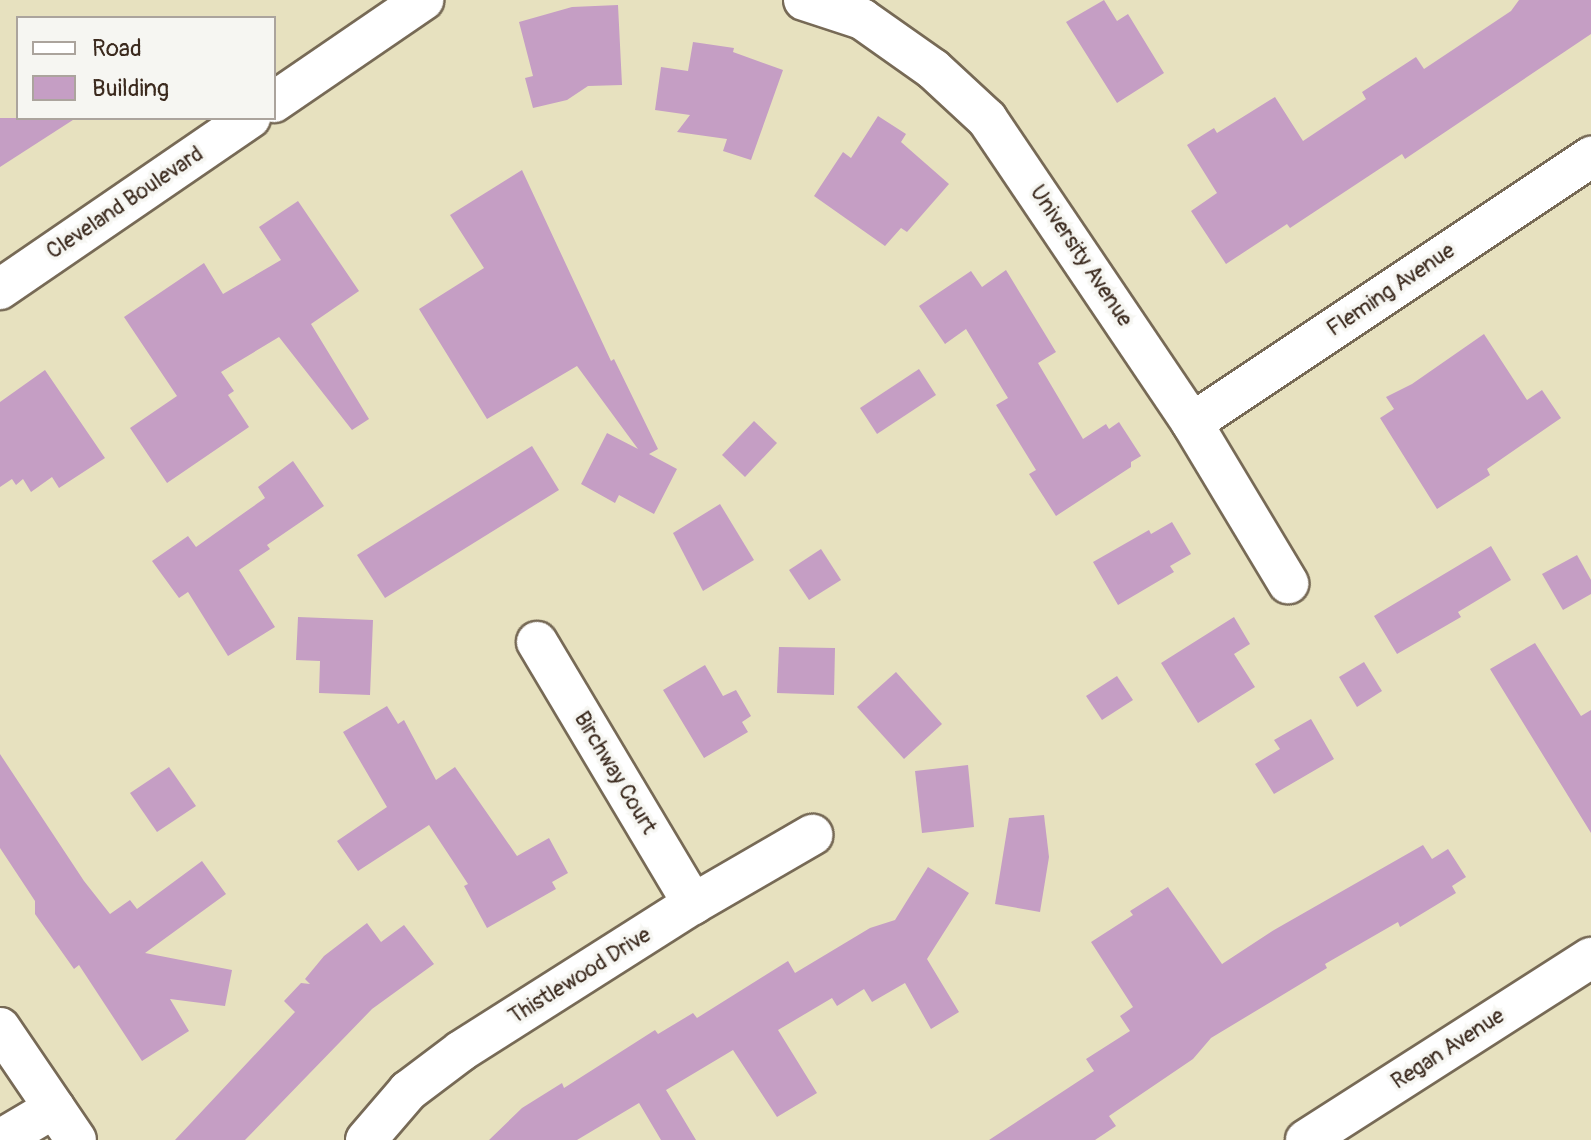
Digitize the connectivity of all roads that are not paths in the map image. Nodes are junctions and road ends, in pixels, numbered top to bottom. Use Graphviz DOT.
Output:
graph roads {
  1 [pos="423,0"];
  2 [pos="804,0"];
  3 [pos="876,10"];
  4 [pos="276,101"];
  5 [pos="247,120"];
  6 [pos="1591,157"];
  7 [pos="0,289"];
  8 [pos="1192,423"];
  9 [pos="1288,583"];
  10 [pos="537,642"];
  11 [pos="812,835"];
  12 [pos="693,904"];
  13 [pos="1591,958"];
  14 [pos="0,1028"];
  15 [pos="65,1124"];
  16 [pos="0,1140"];
  17 [pos="366,1140"];
  18 [pos="1306,1140"];
  1 -- 4 [label="street"];
  2 -- 3 [label="street, University Avenue"];
  3 -- 8 [label="street, University Avenue"];
  5 -- 7 [label="street, Cleveland Boulevard"];
  6 -- 8 [label="street, Fleming Avenue"];
  8 -- 9 [label="street, University Avenue"];
  10 -- 12 [label="street, Birchway Court"];
  11 -- 12 [label="street, Thistlewood Drive"];
  12 -- 17 [label="street, Thistlewood Drive"];
  13 -- 18 [label="street, Regan Avenue"];
  14 -- 15 [label="street"];
  15 -- 16 [label="street"];
}
